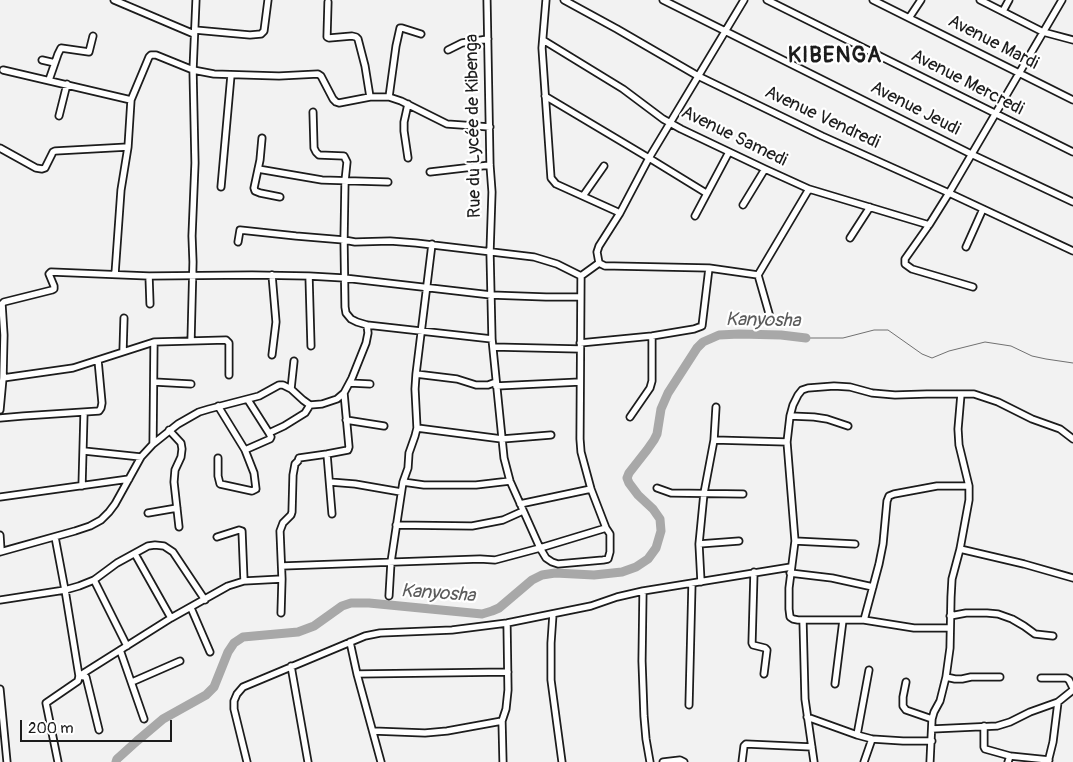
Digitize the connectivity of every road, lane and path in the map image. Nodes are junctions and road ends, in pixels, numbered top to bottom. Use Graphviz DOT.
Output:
graph roads {
  1 [pos="114,0"];
  2 [pos="196,0"];
  3 [pos="268,0"];
  4 [pos="487,0"];
  5 [pos="546,0"];
  6 [pos="564,0"];
  7 [pos="663,0"];
  8 [pos="744,0"];
  9 [pos="767,0"];
  10 [pos="873,0"];
  11 [pos="921,0"];
  12 [pos="980,0"];
  13 [pos="1009,0"];
  14 [pos="1062,0"];
  15 [pos="328,2"];
  16 [pos="1003,11"];
  17 [pos="909,18"];
  18 [pos="195,32"];
  19 [pos="725,32"];
  20 [pos="1043,32"];
  21 [pos="421,34"];
  22 [pos="93,36"];
  23 [pos="488,39"];
  24 [pos="543,40"];
  25 [pos="1073,40"];
  26 [pos="448,50"];
  27 [pos="42,60"];
  28 [pos="55,63"];
  29 [pos="2,70"];
  30 [pos="193,70"];
  31 [pos="1019,73"];
  32 [pos="231,75"];
  33 [pos="698,76"];
  34 [pos="49,80"];
  35 [pos="67,84"];
  36 [pos="545,96"];
  37 [pos="370,97"];
  38 [pos="389,97"];
  39 [pos="131,100"];
  40 [pos="1073,100"];
  41 [pos="408,104"];
  42 [pos="313,112"];
  43 [pos="995,114"];
  44 [pos="59,116"];
  45 [pos="671,124"];
  46 [pos="490,127"];
  47 [pos="262,138"];
  48 [pos="128,147"];
  49 [pos="0,148"];
  50 [pos="729,152"];
  51 [pos="1073,152"];
  52 [pos="971,154"];
  53 [pos="408,158"];
  54 [pos="650,158"];
  55 [pos="490,165"];
  56 [pos="604,166"];
  57 [pos="258,169"];
  58 [pos="765,169"];
  59 [pos="430,172"];
  60 [pos="345,181"];
  61 [pos="388,182"];
  62 [pos="221,187"];
  63 [pos="809,189"];
  64 [pos="706,193"];
  65 [pos="949,193"];
  66 [pos="583,196"];
  67 [pos="280,197"];
  68 [pos="1073,202"];
  69 [pos="743,205"];
  70 [pos="870,207"];
  71 [pos="983,209"];
  72 [pos="620,213"];
  73 [pos="695,216"];
  74 [pos="929,226"];
  75 [pos="850,238"];
  76 [pos="344,240"];
  77 [pos="238,242"];
  78 [pos="432,244"];
  79 [pos="966,247"];
  80 [pos="1073,251"];
  81 [pos="490,252"];
  82 [pos="599,264"];
  83 [pos="708,268"];
  84 [pos="115,274"];
  85 [pos="272,275"];
  86 [pos="758,275"];
  87 [pos="148,276"];
  88 [pos="192,276"];
  89 [pos="308,276"];
  90 [pos="581,276"];
  91 [pos="344,278"];
  92 [pos="973,287"];
  93 [pos="427,288"];
  94 [pos="491,295"];
  95 [pos="580,296"];
  96 [pos="1,304"];
  97 [pos="150,304"];
  98 [pos="770,317"];
  99 [pos="124,318"];
  100 [pos="1,320"];
  101 [pos="368,325"];
  102 [pos="420,331"];
  103 [pos="652,336"];
  104 [pos="492,339"];
  105 [pos="191,341"];
  106 [pos="154,342"];
  107 [pos="311,346"];
  108 [pos="580,346"];
  109 [pos="493,347"];
  110 [pos="123,351"];
  111 [pos="272,355"];
  112 [pos="98,360"];
  113 [pos="294,361"];
  114 [pos="416,374"];
  115 [pos="229,375"];
  116 [pos="4,378"];
  117 [pos="154,382"];
  118 [pos="350,382"];
  119 [pos="580,382"];
  120 [pos="191,384"];
  121 [pos="370,384"];
  122 [pos="496,384"];
  123 [pos="291,388"];
  124 [pos="344,393"];
  125 [pos="961,394"];
  126 [pos="248,400"];
  127 [pos="310,405"];
  128 [pos="218,406"];
  129 [pos="716,407"];
  130 [pos="0,410"];
  131 [pos="84,413"];
  132 [pos="790,416"];
  133 [pos="630,417"];
  134 [pos="0,418"];
  135 [pos="346,420"];
  136 [pos="384,426"];
  137 [pos="848,426"];
  138 [pos="417,428"];
  139 [pos="169,430"];
  140 [pos="269,433"];
  141 [pos="551,435"];
  142 [pos="502,439"];
  143 [pos="1073,439"];
  144 [pos="714,440"];
  145 [pos="788,442"];
  146 [pos="153,444"];
  147 [pos="84,450"];
  148 [pos="245,450"];
  149 [pos="327,454"];
  150 [pos="141,457"];
  151 [pos="218,458"];
  152 [pos="129,479"];
  153 [pos="510,481"];
  154 [pos="330,482"];
  155 [pos="403,482"];
  156 [pos="82,486"];
  157 [pos="969,486"];
  158 [pos="657,488"];
  159 [pos="592,489"];
  160 [pos="401,492"];
  161 [pos="704,493"];
  162 [pos="743,494"];
  163 [pos="0,497"];
  164 [pos="520,504"];
  165 [pos="177,508"];
  166 [pos="523,511"];
  167 [pos="148,513"];
  168 [pos="332,514"];
  169 [pos="396,525"];
  170 [pos="179,527"];
  171 [pos="606,528"];
  172 [pos="0,535"];
  173 [pos="55,537"];
  174 [pos="218,537"];
  175 [pos="795,540"];
  176 [pos="739,541"];
  177 [pos="698,544"];
  178 [pos="855,544"];
  179 [pos="540,548"];
  180 [pos="960,549"];
  181 [pos="1,552"];
  182 [pos="135,554"];
  183 [pos="391,562"];
  184 [pos="282,566"];
  185 [pos="790,570"];
  186 [pos="754,572"];
  187 [pos="1073,578"];
  188 [pos="282,579"];
  189 [pos="94,580"];
  190 [pos="244,581"];
  191 [pos="701,582"];
  192 [pos="692,583"];
  193 [pos="873,586"];
  194 [pos="65,590"];
  195 [pos="643,591"];
  196 [pos="389,596"];
  197 [pos="0,600"];
  198 [pos="204,600"];
  199 [pos="191,608"];
  200 [pos="281,613"];
  201 [pos="553,614"];
  202 [pos="950,616"];
  203 [pos="171,618"];
  204 [pos="804,620"];
  205 [pos="843,620"];
  206 [pos="864,620"];
  207 [pos="507,623"];
  208 [pos="950,628"];
  209 [pos="1053,636"];
  210 [pos="350,642"];
  211 [pos="127,646"];
  212 [pos="120,650"];
  213 [pos="210,652"];
  214 [pos="180,661"];
  215 [pos="291,666"];
  216 [pos="869,670"];
  217 [pos="508,672"];
  218 [pos="357,674"];
  219 [pos="764,674"];
  220 [pos="79,676"];
  221 [pos="1000,676"];
  222 [pos="946,677"];
  223 [pos="1041,678"];
  224 [pos="132,682"];
  225 [pos="906,682"];
  226 [pos="834,684"];
  227 [pos="0,689"];
  228 [pos="1073,689"];
  229 [pos="1058,702"];
  230 [pos="689,704"];
  231 [pos="807,717"];
  232 [pos="144,719"];
  233 [pos="932,719"];
  234 [pos="502,721"];
  235 [pos="984,726"];
  236 [pos="932,729"];
  237 [pos="99,730"];
  238 [pos="372,731"];
  239 [pos="857,735"];
  240 [pos="872,739"];
  241 [pos="932,741"];
  242 [pos="812,747"];
  243 [pos="1009,759"];
  244 [pos="1049,761"];
  245 [pos="7,762"];
  246 [pos="58,762"];
  247 [pos="247,762"];
  248 [pos="308,762"];
  249 [pos="380,762"];
  250 [pos="502,762"];
  251 [pos="562,762"];
  252 [pos="650,762"];
  253 [pos="663,762"];
  254 [pos="684,762"];
  255 [pos="742,762"];
  256 [pos="814,762"];
  257 [pos="864,762"];
  258 [pos="930,762"];
  1 -- 18 [label="street"];
  2 -- 18 [label="street"];
  3 -- 18 [label="street"];
  4 -- 23 [label="street, Rue du Lycée de Kibenga"];
  5 -- 24 [label="street"];
  6 -- 33 [label="street, Avenue Vendredi"];
  7 -- 19 [label="street, Avenue Jeudi"];
  8 -- 19 [label="street"];
  9 -- 43 [label="street, Avenue Mercredi"];
  10 -- 17 [label="street, Avenue Mardi"];
  11 -- 17 [label="street"];
  12 -- 16 [label="street"];
  13 -- 16 [label="street"];
  14 -- 20 [label="street"];
  15 -- 37 [label="street"];
  16 -- 20 [label="street"];
  17 -- 31 [label="street, Avenue Mardi"];
  18 -- 30 [label="street"];
  19 -- 33 [label="street"];
  19 -- 52 [label="street, Avenue Jeudi"];
  20 -- 25 [label="street"];
  20 -- 31 [label="street"];
  21 -- 38 [label="street"];
  22 -- 28 [label="street"];
  23 -- 26 [label="street"];
  23 -- 46 [label="street, Rue du Lycée de Kibenga"];
  24 -- 36 [label="street"];
  24 -- 45 [label="street, Avenue Samedi"];
  27 -- 28 [label="street"];
  28 -- 34 [label="street"];
  29 -- 34 [label="street"];
  30 -- 32 [label="street"];
  30 -- 39 [label="street"];
  30 -- 88 [label="street"];
  31 -- 40 [label="street, Avenue Mardi"];
  31 -- 43 [label="street"];
  32 -- 37 [label="street"];
  32 -- 62 [label="street"];
  33 -- 45 [label="street"];
  33 -- 65 [label="street, Avenue Vendredi"];
  34 -- 35 [label="street"];
  35 -- 39 [label="street"];
  35 -- 44 [label="street"];
  36 -- 54 [label="street"];
  36 -- 66 [label="street"];
  37 -- 38 [label="street"];
  38 -- 41 [label="street"];
  39 -- 48 [label="street"];
  41 -- 46 [label="street"];
  41 -- 53 [label="street"];
  42 -- 60 [label="street"];
  43 -- 51 [label="street, Avenue Mercredi"];
  43 -- 52 [label="street"];
  45 -- 50 [label="street, Avenue Samedi"];
  45 -- 54 [label="street"];
  46 -- 55 [label="street, Rue du Lycée de Kibenga"];
  47 -- 57 [label="street"];
  48 -- 49 [label="street"];
  48 -- 84 [label="street"];
  50 -- 58 [label="street, Avenue Samedi"];
  50 -- 64 [label="street"];
  52 -- 65 [label="street"];
  52 -- 68 [label="street, Avenue Jeudi"];
  54 -- 64 [label="street"];
  54 -- 72 [label="street"];
  55 -- 59 [label="street"];
  55 -- 81 [label="street, Rue du Lycée de Kibenga"];
  56 -- 66 [label="street"];
  57 -- 60 [label="street"];
  57 -- 67 [label="street"];
  58 -- 63 [label="street, Avenue Samedi"];
  58 -- 69 [label="street"];
  60 -- 61 [label="street"];
  60 -- 76 [label="street"];
  63 -- 70 [label="street, Avenue Samedi"];
  63 -- 86 [label="street"];
  64 -- 73 [label="street"];
  65 -- 71 [label="street, Avenue Vendredi"];
  65 -- 74 [label="street"];
  66 -- 72 [label="street"];
  70 -- 74 [label="street, Avenue Samedi"];
  70 -- 75 [label="street"];
  71 -- 79 [label="street"];
  71 -- 80 [label="street, Avenue Vendredi"];
  72 -- 82 [label="street"];
  74 -- 92 [label="street"];
  76 -- 77 [label="street"];
  76 -- 78 [label="street"];
  76 -- 91 [label="street"];
  78 -- 81 [label="street"];
  78 -- 93 [label="street"];
  81 -- 90 [label="street"];
  81 -- 94 [label="street, Rue du Lycée de Kibenga"];
  82 -- 83 [label="street"];
  82 -- 90 [label="street"];
  83 -- 86 [label="street"];
  83 -- 103 [label="street"];
  84 -- 87 [label="street"];
  84 -- 96 [label="street"];
  85 -- 88 [label="street"];
  85 -- 89 [label="street"];
  85 -- 111 [label="street"];
  86 -- 98 [label="street"];
  87 -- 88 [label="street"];
  87 -- 97 [label="street"];
  88 -- 105 [label="street"];
  89 -- 91 [label="street"];
  89 -- 107 [label="street"];
  90 -- 95 [label="street"];
  91 -- 93 [label="street"];
  91 -- 101 [label="street"];
  93 -- 94 [label="street"];
  93 -- 102 [label="street"];
  94 -- 95 [label="street"];
  94 -- 104 [label="street, Rue du Lycée de Kibenga"];
  95 -- 108 [label="street"];
  96 -- 100 [label="street"];
  99 -- 110 [label="street"];
  100 -- 116 [label="street"];
  101 -- 102 [label="street"];
  101 -- 118 [label="street"];
  102 -- 104 [label="street"];
  102 -- 114 [label="street"];
  103 -- 108 [label="street"];
  103 -- 133 [label="street"];
  104 -- 109 [label="street, Rue du Lycée de Kibenga"];
  105 -- 106 [label="street"];
  105 -- 115 [label="street"];
  106 -- 110 [label="street"];
  106 -- 117 [label="street"];
  108 -- 109 [label="street"];
  108 -- 119 [label="street"];
  109 -- 122 [label="street, Rue du Lycée de Kibenga"];
  110 -- 112 [label="street"];
  112 -- 116 [label="street"];
  112 -- 131 [label="street"];
  113 -- 123 [label="street"];
  114 -- 122 [label="street"];
  114 -- 138 [label="street"];
  116 -- 130 [label="street"];
  117 -- 120 [label="street"];
  117 -- 146 [label="street"];
  118 -- 121 [label="street"];
  118 -- 124 [label="street"];
  119 -- 122 [label="street"];
  119 -- 159 [label="street"];
  122 -- 142 [label="street, Rue du Lycée de Kibenga"];
  123 -- 126 [label="street"];
  123 -- 127 [label="street"];
  124 -- 127 [label="street"];
  124 -- 135 [label="street"];
  125 -- 132 [label="street"];
  125 -- 143 [label="street"];
  125 -- 157 [label="street"];
  126 -- 128 [label="street"];
  126 -- 140 [label="street"];
  127 -- 140 [label="street"];
  128 -- 139 [label="street"];
  128 -- 148 [label="street"];
  129 -- 144 [label="street"];
  131 -- 134 [label="street"];
  131 -- 147 [label="street"];
  132 -- 137 [label="street"];
  132 -- 145 [label="street"];
  135 -- 136 [label="street"];
  135 -- 149 [label="street"];
  138 -- 142 [label="street"];
  138 -- 155 [label="street"];
  139 -- 146 [label="street"];
  139 -- 165 [label="street"];
  140 -- 148 [label="street"];
  141 -- 142 [label="street"];
  142 -- 153 [label="street, Rue du Lycée de Kibenga"];
  144 -- 145 [label="street"];
  144 -- 161 [label="street"];
  145 -- 175 [label="street"];
  146 -- 150 [label="street"];
  147 -- 150 [label="street"];
  147 -- 156 [label="street"];
  148 -- 151 [label="street"];
  149 -- 154 [label="street"];
  149 -- 184 [label="street"];
  150 -- 152 [label="street"];
  152 -- 156 [label="street"];
  152 -- 173 [label="street"];
  153 -- 155 [label="street"];
  153 -- 164 [label="street, Rue du Lycée de Kibenga"];
  154 -- 160 [label="street"];
  154 -- 168 [label="street"];
  155 -- 160 [label="street"];
  156 -- 163 [label="street"];
  157 -- 180 [label="street"];
  157 -- 193 [label="street"];
  158 -- 161 [label="street"];
  159 -- 164 [label="street"];
  159 -- 171 [label="street"];
  160 -- 169 [label="street"];
  161 -- 162 [label="street"];
  161 -- 177 [label="street"];
  164 -- 166 [label="street, Rue du Lycée de Kibenga"];
  165 -- 167 [label="street"];
  165 -- 170 [label="street"];
  166 -- 169 [label="street"];
  166 -- 179 [label="street, Rue du Lycée de Kibenga"];
  169 -- 183 [label="street"];
  171 -- 179 [label="street"];
  171 -- 179 [label="street"];
  172 -- 181 [label="street"];
  173 -- 181 [label="street"];
  173 -- 194 [label="street"];
  174 -- 190 [label="street"];
  175 -- 178 [label="street"];
  175 -- 185 [label="street"];
  176 -- 177 [label="street"];
  177 -- 191 [label="street"];
  179 -- 183 [label="street"];
  180 -- 187 [label="street"];
  180 -- 202 [label="street"];
  182 -- 189 [label="street"];
  182 -- 198 [label="street"];
  182 -- 203 [label="street"];
  183 -- 184 [label="street"];
  183 -- 196 [label="street"];
  184 -- 188 [label="street"];
  185 -- 186 [label="street"];
  185 -- 193 [label="street"];
  185 -- 204 [label="street"];
  186 -- 191 [label="street"];
  186 -- 219 [label="street"];
  188 -- 190 [label="street"];
  188 -- 200 [label="street"];
  189 -- 194 [label="street"];
  189 -- 211 [label="street"];
  190 -- 198 [label="street"];
  191 -- 192 [label="street"];
  192 -- 195 [label="street"];
  192 -- 230 [label="street"];
  193 -- 206 [label="street"];
  194 -- 197 [label="street"];
  194 -- 220 [label="street"];
  195 -- 201 [label="street"];
  195 -- 252 [label="street"];
  198 -- 199 [label="street"];
  199 -- 203 [label="street"];
  199 -- 213 [label="street"];
  201 -- 207 [label="street"];
  201 -- 251 [label="street"];
  202 -- 208 [label="street"];
  202 -- 209 [label="street"];
  203 -- 211 [label="street"];
  204 -- 205 [label="street"];
  204 -- 231 [label="street"];
  205 -- 206 [label="street"];
  205 -- 226 [label="street"];
  206 -- 208 [label="street"];
  207 -- 210 [label="street"];
  207 -- 217 [label="street"];
  208 -- 222 [label="street"];
  210 -- 215 [label="street"];
  210 -- 218 [label="street"];
  211 -- 212 [label="street"];
  212 -- 220 [label="street"];
  212 -- 224 [label="street"];
  214 -- 224 [label="street"];
  215 -- 247 [label="street"];
  215 -- 248 [label="street"];
  216 -- 239 [label="street"];
  217 -- 218 [label="street"];
  217 -- 234 [label="street"];
  218 -- 238 [label="street"];
  220 -- 237 [label="street"];
  220 -- 246 [label="street"];
  221 -- 222 [label="street"];
  222 -- 233 [label="street"];
  223 -- 228 [label="street"];
  224 -- 232 [label="street"];
  225 -- 233 [label="street"];
  227 -- 245 [label="street"];
  228 -- 229 [label="street"];
  229 -- 235 [label="street"];
  229 -- 244 [label="street"];
  231 -- 239 [label="street"];
  231 -- 242 [label="street"];
  233 -- 236 [label="street"];
  234 -- 238 [label="street"];
  234 -- 250 [label="street"];
  235 -- 236 [label="street"];
  235 -- 243 [label="street"];
  236 -- 241 [label="street"];
  238 -- 249 [label="street"];
  239 -- 240 [label="street"];
  240 -- 241 [label="street"];
  240 -- 257 [label="street"];
  241 -- 258 [label="street"];
  242 -- 255 [label="street"];
  242 -- 256 [label="street"];
  243 -- 244 [label="street"];
  253 -- 254 [label="street"];
}
